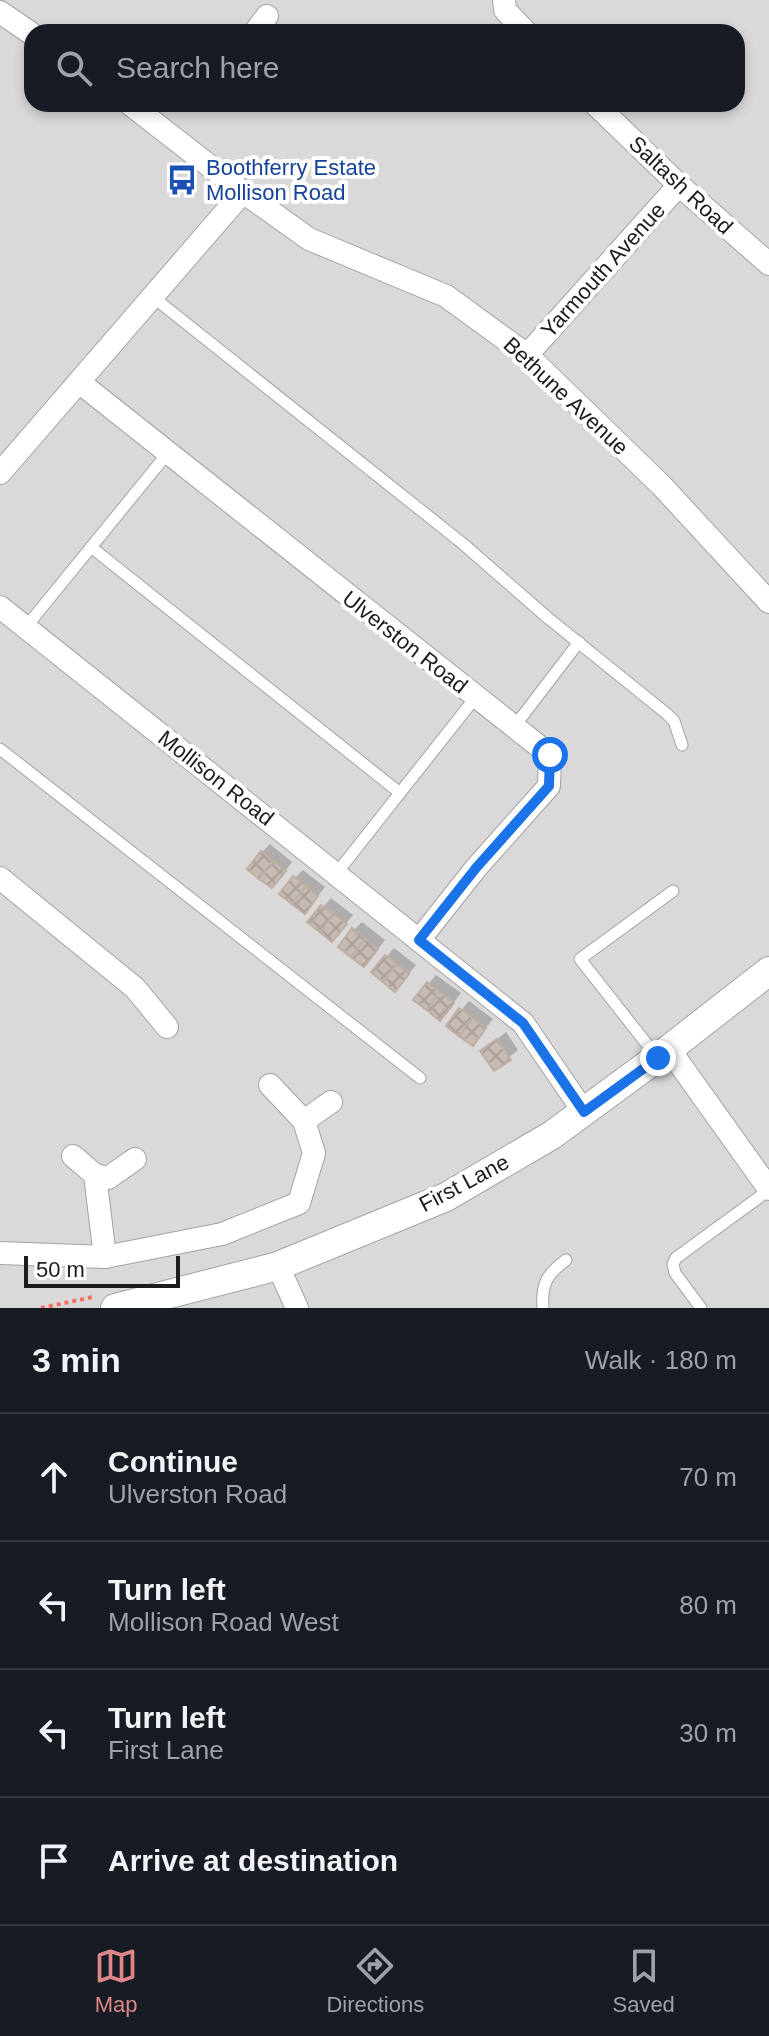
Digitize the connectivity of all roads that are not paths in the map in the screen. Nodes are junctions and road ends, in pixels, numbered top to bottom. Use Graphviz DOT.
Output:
graph roads {
  1 [pos="504,0"];
  2 [pos="0,12"];
  3 [pos="518,24"];
  4 [pos="24,28"];
  5 [pos="145,112"];
  6 [pos="603,112"];
  7 [pos="679,185"];
  8 [pos="243,192"];
  9 [pos="769,264"];
  10 [pos="153,297"];
  11 [pos="527,355"];
  12 [pos="79,382"];
  13 [pos="167,454"];
  14 [pos="0,473"];
  15 [pos="91,547"];
  16 [pos="769,602"];
  17 [pos="0,607"];
  18 [pos="26,627"];
  19 [pos="579,642"];
  20 [pos="475,698"];
  21 [pos="513,727"];
  22 [pos="682,745"];
  23 [pos="0,749"];
  24 [pos="400,793"];
  25 [pos="336,874"];
  26 [pos="0,878"];
  27 [pos="673,891"];
  28 [pos="425,945"];
  29 [pos="769,971"];
  30 [pos="167,1027"];
  31 [pos="664,1054"];
  32 [pos="420,1078"];
  33 [pos="270,1085"];
  34 [pos="331,1102"];
  35 [pos="584,1112"];
  36 [pos="304,1121"];
  37 [pos="73,1156"];
  38 [pos="135,1159"];
  39 [pos="95,1175"];
  40 [pos="769,1189"];
  41 [pos="0,1253"];
  42 [pos="105,1257"];
  43 [pos="566,1260"];
  44 [pos="278,1266"];
  45 [pos="109,1301"];
  46 [pos="297,1308"];
  47 [pos="543,1308"];
  48 [pos="701,1308"];
  1 -- 3 [label="street"];
  2 -- 4 [label="street"];
  5 -- 8 [label="street, Bethune Avenue"];
  6 -- 7 [label="street, Saltash Road"];
  7 -- 9 [label="street, Saltash Road"];
  7 -- 11 [label="street, Yarmouth Avenue"];
  8 -- 10 [label="street"];
  8 -- 11 [label="street, Bethune Avenue"];
  10 -- 12 [label="street"];
  10 -- 19 [label="lane"];
  11 -- 16 [label="street, Bethune Avenue"];
  12 -- 13 [label="street, Ulverston Road"];
  12 -- 14 [label="street"];
  13 -- 15 [label="lane"];
  13 -- 20 [label="street, Ulverston Road"];
  15 -- 18 [label="lane"];
  15 -- 24 [label="lane"];
  17 -- 18 [label="street, Mollison Road"];
  18 -- 25 [label="street, Mollison Road"];
  19 -- 21 [label="lane"];
  19 -- 22 [label="lane"];
  20 -- 21 [label="street, Ulverston Road"];
  20 -- 24 [label="lane"];
  21 -- 28 [label="street, Ulverston Road"];
  23 -- 32 [label="lane"];
  24 -- 25 [label="lane"];
  25 -- 28 [label="street, Mollison Road"];
  26 -- 30 [label="street"];
  27 -- 31 [label="lane"];
  28 -- 35 [label="street, Mollison Road"];
  29 -- 31 [label="street, First Lane"];
  31 -- 35 [label="street, First Lane"];
  31 -- 40 [label="street"];
  33 -- 36 [label="street"];
  34 -- 36 [label="street"];
  35 -- 44 [label="street, First Lane"];
  36 -- 42 [label="street"];
  37 -- 39 [label="street"];
  38 -- 39 [label="street"];
  39 -- 42 [label="street"];
  40 -- 48 [label="lane"];
  41 -- 42 [label="street"];
  43 -- 47 [label="lane"];
  44 -- 45 [label="street, First Lane"];
  44 -- 46 [label="street"];
}
